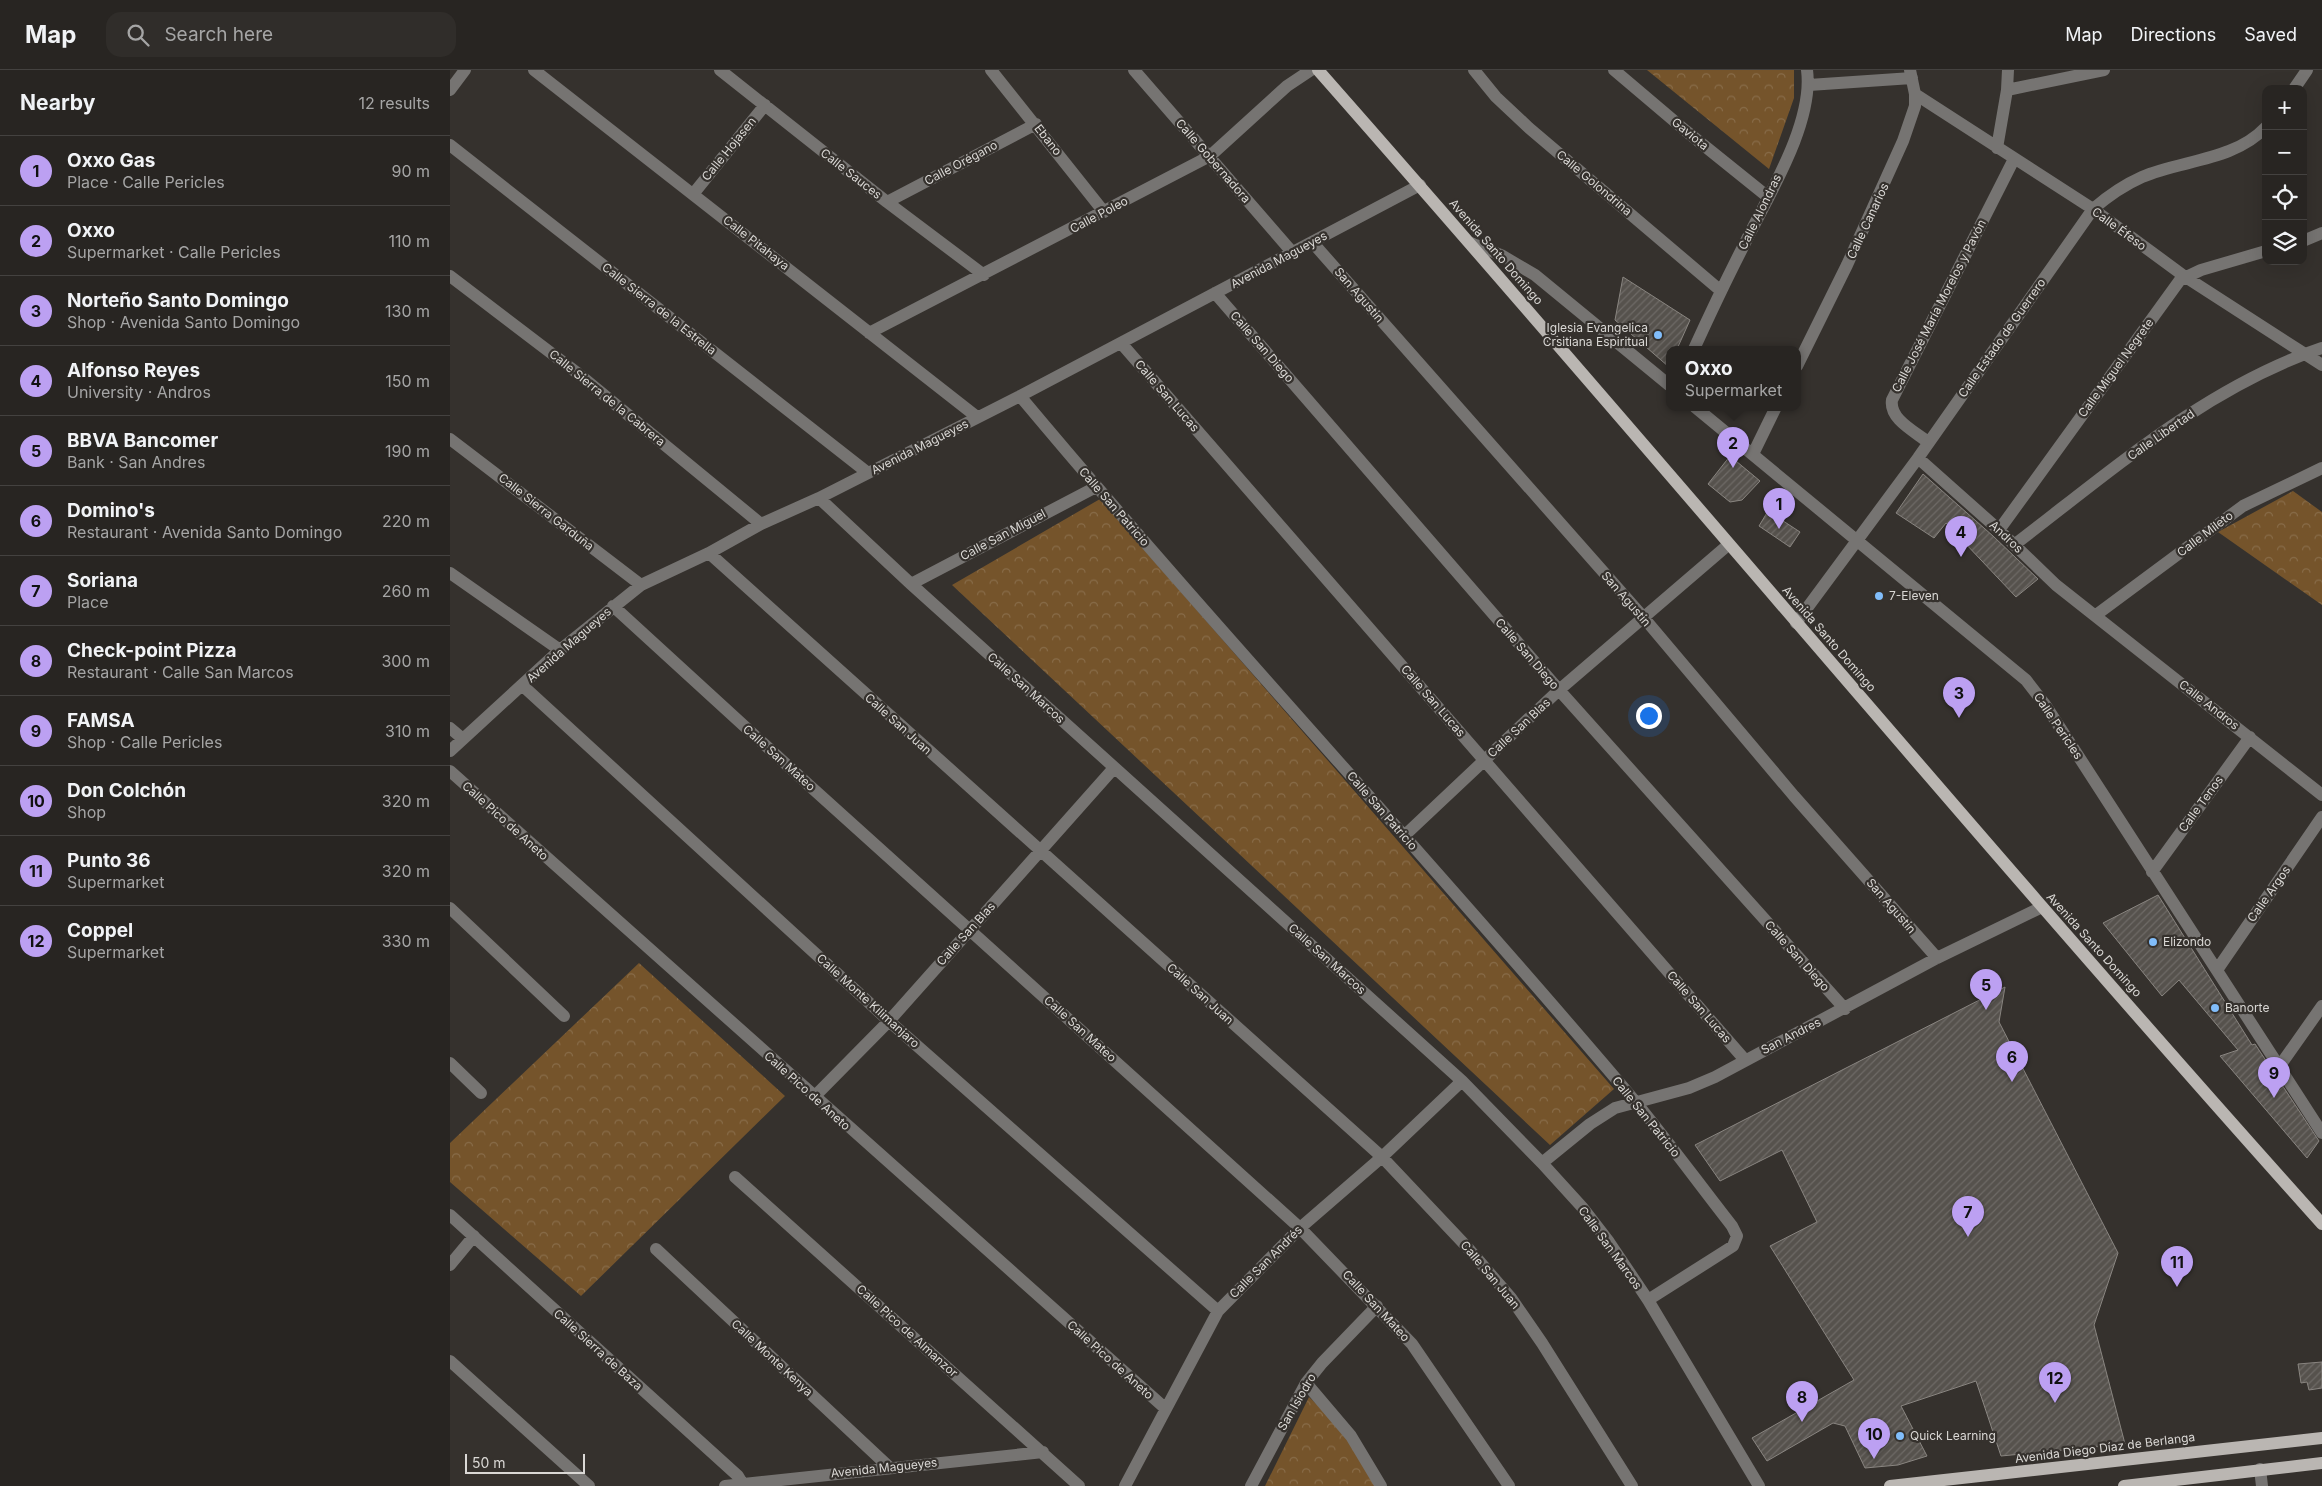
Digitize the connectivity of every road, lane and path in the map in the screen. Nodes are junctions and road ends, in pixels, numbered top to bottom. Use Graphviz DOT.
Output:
graph roads {
  1 [pos="465,70"];
  2 [pos="534,70"];
  3 [pos="720,70"];
  4 [pos="991,70"];
  5 [pos="1134,70"];
  6 [pos="1311,70"];
  7 [pos="1318,70"];
  8 [pos="1474,70"];
  9 [pos="1614,70"];
  10 [pos="1807,70"];
  11 [pos="2008,70"];
  12 [pos="2104,70"];
  13 [pos="2307,70"];
  14 [pos="1911,74"];
  15 [pos="1809,85"];
  16 [pos="2297,85"];
  17 [pos="450,90"];
  18 [pos="2007,90"];
  19 [pos="1915,94"];
  20 [pos="764,105"];
  21 [pos="1036,124"];
  22 [pos="2262,130"];
  23 [pos="450,145"];
  24 [pos="1997,148"];
  25 [pos="1210,156"];
  26 [pos="2014,159"];
  27 [pos="1420,186"];
  28 [pos="694,193"];
  29 [pos="1768,196"];
  30 [pos="887,202"];
  31 [pos="2093,209"];
  32 [pos="1104,212"];
  33 [pos="2322,232"];
  34 [pos="2307,239"];
  35 [pos="1313,242"];
  36 [pos="1471,243"];
  37 [pos="1292,252"];
  38 [pos="2262,252"];
  39 [pos="984,275"];
  40 [pos="450,276"];
  41 [pos="2184,276"];
  42 [pos="1721,291"];
  43 [pos="1215,293"];
  44 [pos="869,333"];
  45 [pos="1122,343"];
  46 [pos="1695,346"];
  47 [pos="2322,348"];
  48 [pos="2305,354"];
  49 [pos="1801,358"];
  50 [pos="2322,365"];
  51 [pos="1666,384"];
  52 [pos="1020,396"];
  53 [pos="1700,411"];
  54 [pos="1774,411"];
  55 [pos="977,417"];
  56 [pos="450,439"];
  57 [pos="1928,442"];
  58 [pos="1753,454"];
  59 [pos="1918,458"];
  60 [pos="2322,468"];
  61 [pos="868,473"];
  62 [pos="1096,487"];
  63 [pos="819,498"];
  64 [pos="761,524"];
  65 [pos="1999,530"];
  66 [pos="1855,541"];
  67 [pos="1728,544"];
  68 [pos="2014,545"];
  69 [pos="709,553"];
  70 [pos="450,573"];
  71 [pos="911,584"];
  72 [pos="641,585"];
  73 [pos="613,606"];
  74 [pos="2096,615"];
  75 [pos="1644,618"];
  76 [pos="1796,624"];
  77 [pos="560,650"];
  78 [pos="523,686"];
  79 [pos="1559,690"];
  80 [pos="450,728"];
  81 [pos="2250,737"];
  82 [pos="463,739"];
  83 [pos="450,751"];
  84 [pos="1484,760"];
  85 [pos="1114,768"];
  86 [pos="450,771"];
  87 [pos="2322,795"];
  88 [pos="2322,817"];
  89 [pos="1404,836"];
  90 [pos="1040,851"];
  91 [pos="2152,872"];
  92 [pos="2042,907"];
  93 [pos="450,908"];
  94 [pos="970,930"];
  95 [pos="1937,958"];
  96 [pos="2217,970"];
  97 [pos="2322,1006"];
  98 [pos="1845,1009"];
  99 [pos="564,1016"];
  100 [pos="889,1021"];
  101 [pos="1745,1060"];
  102 [pos="450,1063"];
  103 [pos="2279,1066"];
  104 [pos="1462,1082"];
  105 [pos="481,1093"];
  106 [pos="814,1097"];
  107 [pos="1635,1102"];
  108 [pos="2322,1133"];
  109 [pos="1382,1157"];
  110 [pos="1542,1163"];
  111 [pos="735,1177"];
  112 [pos="450,1215"];
  113 [pos="2322,1224"];
  114 [pos="1300,1228"];
  115 [pos="474,1236"];
  116 [pos="656,1249"];
  117 [pos="450,1265"];
  118 [pos="1648,1300"];
  119 [pos="1377,1306"];
  120 [pos="1218,1311"];
  121 [pos="450,1361"];
  122 [pos="1306,1383"];
  123 [pos="1166,1409"];
  124 [pos="2322,1438"];
  125 [pos="1043,1452"];
  126 [pos="2322,1463"];
  127 [pos="889,1467"];
  128 [pos="2260,1470"];
  129 [pos="744,1485"];
  130 [pos="589,1486"];
  131 [pos="725,1486"];
  132 [pos="1079,1486"];
  133 [pos="1125,1486"];
  134 [pos="1251,1486"];
  135 [pos="1381,1486"];
  136 [pos="1509,1486"];
  137 [pos="1632,1486"];
  138 [pos="1759,1486"];
  139 [pos="1890,1486"];
  140 [pos="2124,1486"];
  141 [pos="2262,1486"];
  1 -- 17 [label="street"];
  2 -- 28 [label="street, Calle Pitahaya"];
  3 -- 20 [label="street, Calle Sauces"];
  4 -- 21 [label="street, Ebano"];
  5 -- 25 [label="street, Calle Gobernadora"];
  6 -- 25 [label="street, Calle Poleo"];
  7 -- 27 [label="main road, Avenida Santo Domingo"];
  8 -- 42 [label="street, Calle Golondrina"];
  9 -- 29 [label="street, Gaviota"];
  10 -- 15 [label="street, Calle Alondras"];
  11 -- 18 [label="street"];
  12 -- 18 [label="street"];
  13 -- 16 [label="street"];
  14 -- 15 [label="street"];
  14 -- 19 [label="street, Calle Canarios"];
  15 -- 29 [label="street, Calle Alondras"];
  18 -- 24 [label="street"];
  19 -- 24 [label="street, Calle Éfeso"];
  19 -- 49 [label="street, Calle Canarios"];
  20 -- 28 [label="street, Calle Hojasen"];
  20 -- 30 [label="street, Calle Sauces"];
  21 -- 30 [label="street, Calle Orégano"];
  21 -- 32 [label="street, Ebano"];
  22 -- 31 [label="street, Calle Estado de Guerrero"];
  23 -- 61 [label="street, Calle Sierra de la Estrella"];
  24 -- 26 [label="street, Calle Éfeso"];
  25 -- 32 [label="street, Calle Poleo"];
  25 -- 37 [label="street, Calle Gobernadora"];
  26 -- 31 [label="street, Calle Éfeso"];
  26 -- 57 [label="street, Calle José María Morelos y Pavón"];
  27 -- 35 [label="street, Avenida Magueyes"];
  27 -- 36 [label="main road, Avenida Santo Domingo"];
  28 -- 44 [label="street, Calle Pitahaya"];
  29 -- 42 [label="street, Calle Alondras"];
  30 -- 39 [label="street, Calle Sauces"];
  31 -- 41 [label="street, Calle Éfeso"];
  31 -- 57 [label="street, Calle Estado de Guerrero"];
  32 -- 39 [label="street, Calle Poleo"];
  33 -- 34 [label="street"];
  35 -- 37 [label="street, Avenida Magueyes"];
  35 -- 75 [label="street, San Agustin"];
  36 -- 51 [label="street"];
  36 -- 67 [label="main road, Avenida Santo Domingo"];
  37 -- 43 [label="street, Avenida Magueyes"];
  38 -- 41 [label="street"];
  39 -- 44 [label="street, Calle Poleo"];
  40 -- 64 [label="street, Calle Sierra de la Cabrera"];
  41 -- 48 [label="street, Calle Éfeso"];
  41 -- 65 [label="street, Calle Miguel Negrete"];
  42 -- 46 [label="street, Calle Alondras"];
  43 -- 45 [label="street, Avenida Magueyes"];
  43 -- 79 [label="street, Calle San Diego"];
  44 -- 55 [label="street, Calle Pitahaya"];
  45 -- 52 [label="street, Avenida Magueyes"];
  45 -- 84 [label="street, Calle San Lucas"];
  47 -- 48 [label="street, Calle Libertad"];
  48 -- 50 [label="street, Calle Éfeso"];
  48 -- 68 [label="street, Calle Libertad"];
  52 -- 55 [label="street, Avenida Magueyes"];
  52 -- 62 [label="street, Calle San Patricio"];
  53 -- 58 [label="street, Calle Pericles"];
  54 -- 58 [label="street"];
  55 -- 61 [label="street, Avenida Magueyes"];
  56 -- 72 [label="street, Calle Sierra Garduña"];
  57 -- 59 [label="street, Calle Estado de Guerrero"];
  58 -- 66 [label="street, Calle Pericles"];
  59 -- 65 [label="street, Andros"];
  59 -- 66 [label="street, Calle Estado de Guerrero"];
  60 -- 74 [label="street, Calle Mileto"];
  61 -- 63 [label="street, Avenida Magueyes"];
  62 -- 71 [label="street, Calle San Miguel"];
  62 -- 89 [label="street, Calle San Patricio"];
  63 -- 64 [label="street, Avenida Magueyes"];
  63 -- 71 [label="street, Calle San Marcos"];
  64 -- 69 [label="street, Avenida Magueyes"];
  65 -- 68 [label="street, Andros"];
  66 -- 76 [label="street, Calle Estado de Guerrero"];
  66 -- 91 [label="street, Calle Pericles"];
  67 -- 75 [label="street, Calle San Blas"];
  67 -- 76 [label="main road, Avenida Santo Domingo"];
  68 -- 74 [label="street, Andros"];
  69 -- 72 [label="street, Avenida Magueyes"];
  69 -- 90 [label="street, Calle San Juan"];
  70 -- 77 [label="street"];
  71 -- 85 [label="street, Calle San Marcos"];
  72 -- 73 [label="street, Avenida Magueyes"];
  73 -- 77 [label="street, Avenida Magueyes"];
  73 -- 94 [label="street, Calle San Mateo"];
  74 -- 81 [label="street, Calle Andros"];
  75 -- 79 [label="street, Calle San Blas"];
  75 -- 95 [label="street, San Agustin"];
  76 -- 92 [label="main road, Avenida Santo Domingo"];
  77 -- 78 [label="street, Avenida Magueyes"];
  78 -- 82 [label="street, Avenida Magueyes"];
  78 -- 100 [label="street, Calle Monte Kilimanjaro"];
  79 -- 84 [label="street, Calle San Blas"];
  79 -- 98 [label="street, Calle San Diego"];
  80 -- 82 [label="street"];
  81 -- 87 [label="street, Calle Andros"];
  81 -- 91 [label="street, Calle Tenos"];
  82 -- 83 [label="street, Avenida Magueyes"];
  84 -- 89 [label="street, Calle San Blas"];
  84 -- 101 [label="street, Calle San Lucas"];
  85 -- 90 [label="street, Calle San Blas"];
  85 -- 104 [label="street, Calle San Marcos"];
  86 -- 106 [label="street, Calle Pico de Aneto"];
  88 -- 96 [label="street, Calle Argos"];
  89 -- 107 [label="street, Calle San Patricio"];
  90 -- 94 [label="street, Calle San Blas"];
  90 -- 109 [label="street, Calle San Juan"];
  91 -- 96 [label="street, Calle Pericles"];
  92 -- 95 [label="street, San Andres"];
  92 -- 113 [label="main road, Avenida Santo Domingo"];
  93 -- 99 [label="street"];
  94 -- 100 [label="street, Calle San Blas"];
  94 -- 114 [label="street, Calle San Mateo"];
  95 -- 98 [label="street, San Andres"];
  96 -- 103 [label="street, Calle Pericles"];
  97 -- 103 [label="street"];
  98 -- 101 [label="street, San Andres"];
  100 -- 106 [label="street, Calle San Blas"];
  100 -- 120 [label="street, Calle Monte Kilimanjaro"];
  101 -- 107 [label="street, San Andres"];
  102 -- 105 [label="street"];
  103 -- 108 [label="street, Calle Pericles"];
  104 -- 109 [label="street, Calle San Andrés"];
  104 -- 110 [label="street, Calle San Marcos"];
  106 -- 123 [label="street, Calle Pico de Aneto"];
  107 -- 110 [label="street, San Andres"];
  107 -- 118 [label="street, Calle San Patricio"];
  109 -- 114 [label="street, Calle San Andrés"];
  109 -- 137 [label="street, Calle San Juan"];
  110 -- 118 [label="street, Calle San Marcos"];
  111 -- 125 [label="street, Calle Pico de Almanzor"];
  112 -- 115 [label="street, Calle Sierra de Baza"];
  114 -- 119 [label="street, Calle San Mateo"];
  114 -- 120 [label="street, Calle San Andrés"];
  115 -- 117 [label="street"];
  115 -- 129 [label="street, Calle Sierra de Baza"];
  116 -- 127 [label="street, Calle Monte Kenya"];
  118 -- 138 [label="street, Calle San Marcos"];
  119 -- 122 [label="street, San Isiodro"];
  119 -- 136 [label="street, Calle San Mateo"];
  120 -- 123 [label="street, Calle San Andrés"];
  121 -- 130 [label="street"];
  122 -- 134 [label="street, San Isiodro"];
  122 -- 135 [label="street"];
  123 -- 133 [label="street, Calle San Andrés"];
  124 -- 139 [label="main road, Avenida Diego Díaz de Berlanga"];
  125 -- 127 [label="street, Avenida Magueyes"];
  125 -- 132 [label="street, Calle Pico de Almanzor"];
  126 -- 128 [label="main road"];
  127 -- 129 [label="street, Avenida Magueyes"];
  128 -- 140 [label="main road"];
  128 -- 141 [label="street"];
  129 -- 131 [label="street, Avenida Magueyes"];
}
